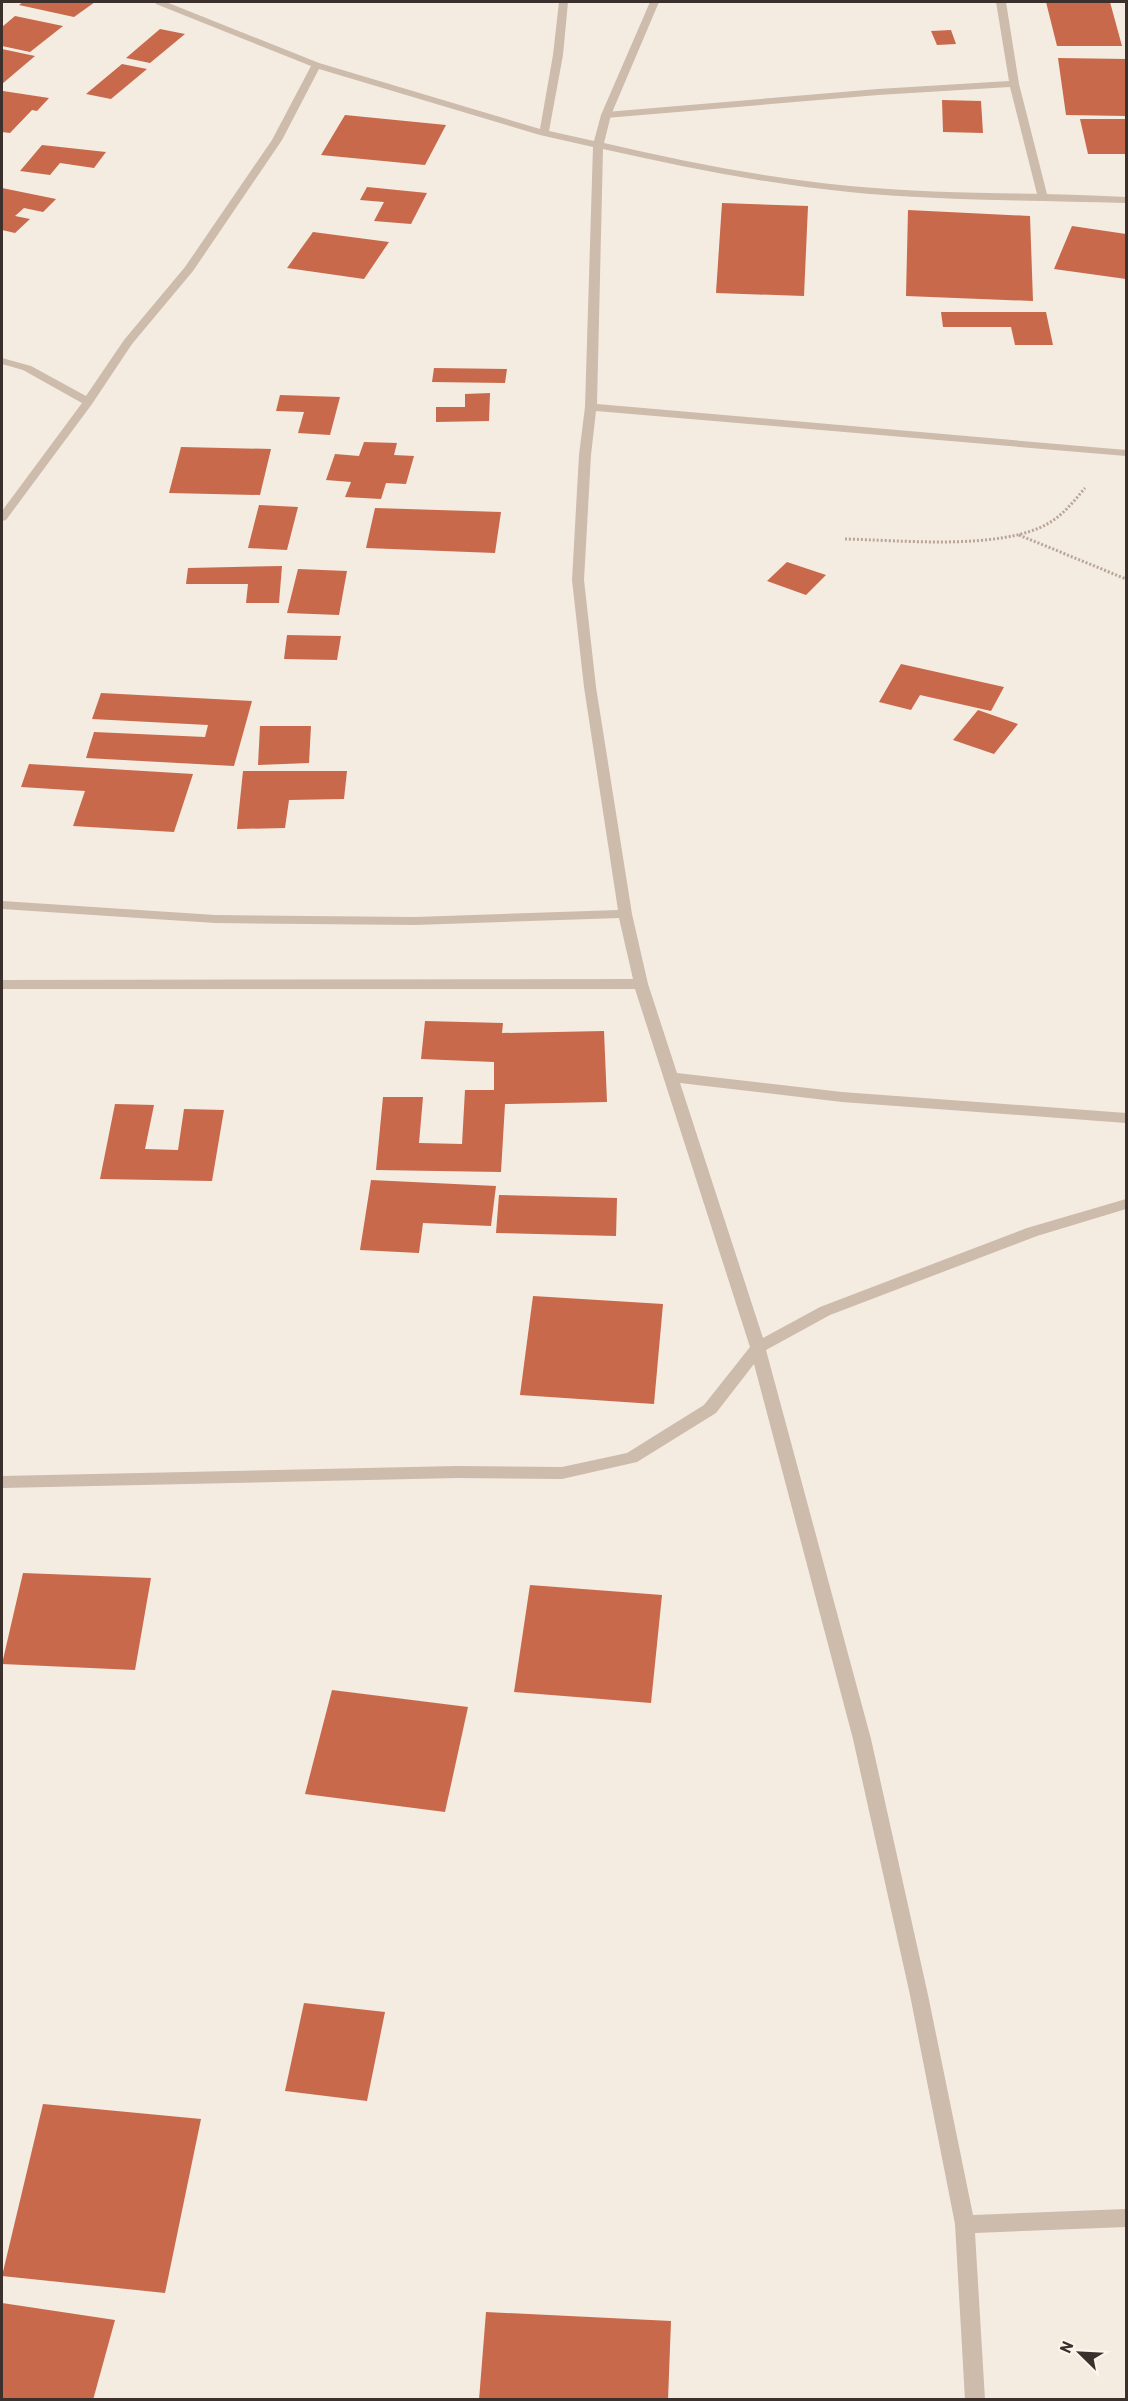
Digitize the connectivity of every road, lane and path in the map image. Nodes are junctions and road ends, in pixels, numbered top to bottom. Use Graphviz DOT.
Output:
graph roads {
  1 [pos="162,2"];
  2 [pos="564,2"];
  3 [pos="655,2"];
  4 [pos="1001,2"];
  5 [pos="316,65"];
  6 [pos="1014,84"];
  7 [pos="606,115"];
  8 [pos="544,133"];
  9 [pos="598,146"];
  10 [pos="1043,198"];
  11 [pos="1126,200"];
  12 [pos="2,361"];
  13 [pos="88,402"];
  14 [pos="591,407"];
  15 [pos="1121,452"];
  16 [pos="2,518"];
  17 [pos="1018,534"];
  18 [pos="845,539"];
  19 [pos="1126,579"];
  20 [pos="2,905"];
  21 [pos="625,914"];
  22 [pos="640,984"];
  23 [pos="2,985"];
  24 [pos="672,1077"];
  25 [pos="1126,1118"];
  26 [pos="1126,1204"];
  27 [pos="758,1348"];
  28 [pos="2,1482"];
  29 [pos="1126,2218"];
  30 [pos="965,2224"];
  31 [pos="975,2400"];
  1 -- 5 [label="street"];
  2 -- 8 [label="street"];
  3 -- 7 [label="street"];
  4 -- 6 [label="street"];
  5 -- 8 [label="street"];
  5 -- 13 [label="street"];
  6 -- 7 [label="street"];
  6 -- 10 [label="street"];
  7 -- 9 [label="street"];
  8 -- 9 [label="street"];
  9 -- 10 [label="street"];
  9 -- 14 [label="street"];
  10 -- 11 [label="street"];
  12 -- 13 [label="street"];
  13 -- 16 [label="street"];
  14 -- 15 [label="street"];
  14 -- 21 [label="street"];
  15 -- 17 [label="path"];
  17 -- 18 [label="path"];
  17 -- 19 [label="path"];
  20 -- 21 [label="street"];
  21 -- 22 [label="street"];
  22 -- 23 [label="street"];
  22 -- 24 [label="street"];
  24 -- 25 [label="street"];
  24 -- 27 [label="street"];
  26 -- 27 [label="street"];
  27 -- 28 [label="street"];
  27 -- 30 [label="street"];
  29 -- 30 [label="street"];
  30 -- 31 [label="street"];
}
